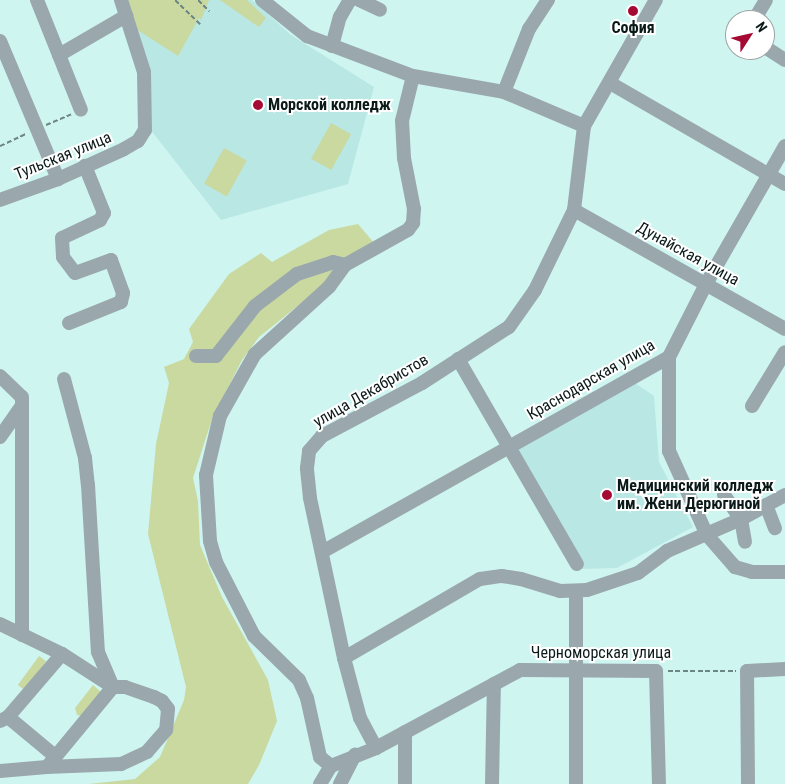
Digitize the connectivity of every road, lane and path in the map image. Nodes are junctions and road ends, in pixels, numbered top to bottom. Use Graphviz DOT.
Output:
graph roads {
  1 [pos="37,0"];
  2 [pos="121,0"];
  3 [pos="175,0"];
  4 [pos="198,0"];
  5 [pos="262,0"];
  6 [pos="350,0"];
  7 [pos="358,0"];
  8 [pos="548,0"];
  9 [pos="656,0"];
  10 [pos="380,10"];
  11 [pos="209,11"];
  12 [pos="126,16"];
  13 [pos="200,24"];
  14 [pos="0,41"];
  15 [pos="332,46"];
  16 [pos="59,54"];
  17 [pos="413,76"];
  18 [pos="610,83"];
  19 [pos="504,92"];
  20 [pos="81,110"];
  21 [pos="584,126"];
  22 [pos="37,129"];
  23 [pos="0,146"];
  24 [pos="785,146"];
  25 [pos="85,166"];
  26 [pos="770,176"];
  27 [pos="58,179"];
  28 [pos="785,184"];
  29 [pos="0,200"];
  30 [pos="574,210"];
  31 [pos="345,265"];
  32 [pos="706,284"];
  33 [pos="69,323"];
  34 [pos="785,329"];
  35 [pos="785,352"];
  36 [pos="196,356"];
  37 [pos="669,357"];
  38 [pos="458,360"];
  39 [pos="0,376"];
  40 [pos="64,379"];
  41 [pos="22,406"];
  42 [pos="752,406"];
  43 [pos="0,438"];
  44 [pos="508,448"];
  45 [pos="785,495"];
  46 [pos="724,496"];
  47 [pos="766,505"];
  48 [pos="741,519"];
  49 [pos="775,528"];
  50 [pos="707,535"];
  51 [pos="745,542"];
  52 [pos="322,552"];
  53 [pos="576,564"];
  54 [pos="785,572"];
  55 [pos="576,592"];
  56 [pos="1,627"];
  57 [pos="22,635"];
  58 [pos="62,654"];
  59 [pos="344,658"];
  60 [pos="785,669"];
  61 [pos="576,671"];
  62 [pos="656,671"];
  63 [pos="747,671"];
  64 [pos="494,684"];
  65 [pos="113,687"];
  66 [pos="4,719"];
  67 [pos="405,732"];
  68 [pos="376,748"];
  69 [pos="356,755"];
  70 [pos="51,762"];
  71 [pos="331,766"];
  72 [pos="0,771"];
  73 [pos="320,784"];
  74 [pos="340,784"];
  75 [pos="405,784"];
  76 [pos="492,784"];
  77 [pos="576,784"];
  78 [pos="659,784"];
  79 [pos="748,784"];
  1 -- 16 [label="street"];
  2 -- 12 [label="street"];
  3 -- 13 [label="path"];
  4 -- 11 [label="path"];
  5 -- 15 [label="street"];
  6 -- 15 [label="street"];
  7 -- 10 [label="street"];
  8 -- 19 [label="street"];
  9 -- 18 [label="street, улица Декабристов"];
  12 -- 16 [label="street"];
  12 -- 25 [label="street, Тульская улица"];
  14 -- 22 [label="street"];
  15 -- 17 [label="street"];
  16 -- 20 [label="street"];
  17 -- 19 [label="street"];
  17 -- 31 [label="street"];
  18 -- 21 [label="street, улица Декабристов"];
  18 -- 26 [label="street"];
  19 -- 21 [label="street"];
  20 -- 22 [label="path"];
  21 -- 30 [label="street, улица Декабристов"];
  22 -- 23 [label="path"];
  22 -- 27 [label="street"];
  24 -- 26 [label="street, Краснодарская улица"];
  25 -- 27 [label="street, Тульская улица"];
  25 -- 33 [label="street"];
  26 -- 28 [label="street"];
  26 -- 32 [label="street, Краснодарская улица"];
  27 -- 29 [label="street, Тульская улица"];
  30 -- 32 [label="street, Дунайская улица"];
  30 -- 38 [label="street, улица Декабристов"];
  31 -- 36 [label="street"];
  31 -- 71 [label="street"];
  32 -- 34 [label="street, Дунайская улица"];
  32 -- 37 [label="street, Краснодарская улица"];
  35 -- 42 [label="street"];
  37 -- 44 [label="street, Краснодарская улица"];
  37 -- 50 [label="street"];
  38 -- 44 [label="street"];
  38 -- 52 [label="street, улица Декабристов"];
  39 -- 41 [label="street"];
  40 -- 65 [label="street"];
  41 -- 43 [label="street"];
  41 -- 57 [label="street"];
  44 -- 52 [label="street, Краснодарская улица"];
  44 -- 53 [label="street"];
  45 -- 47 [label="street"];
  46 -- 48 [label="street"];
  47 -- 48 [label="street"];
  47 -- 49 [label="street"];
  48 -- 50 [label="street"];
  48 -- 51 [label="street"];
  50 -- 54 [label="street"];
  50 -- 55 [label="street"];
  52 -- 59 [label="street, улица Декабристов"];
  55 -- 59 [label="street"];
  55 -- 61 [label="street"];
  56 -- 57 [label="street"];
  57 -- 58 [label="street"];
  58 -- 65 [label="street"];
  58 -- 66 [label="street"];
  59 -- 68 [label="street, улица Декабристов"];
  60 -- 63 [label="street"];
  61 -- 62 [label="street, Черноморская улица"];
  61 -- 64 [label="street, Черноморская улица"];
  61 -- 77 [label="street"];
  62 -- 63 [label="path, Черноморская улица"];
  62 -- 78 [label="street"];
  63 -- 79 [label="street"];
  64 -- 67 [label="street, Черноморская улица"];
  64 -- 76 [label="street"];
  65 -- 70 [label="street"];
  65 -- 70 [label="street"];
  66 -- 70 [label="street"];
  67 -- 68 [label="street, Черноморская улица"];
  67 -- 75 [label="street"];
  68 -- 69 [label="street"];
  69 -- 71 [label="street"];
  69 -- 74 [label="street"];
  70 -- 72 [label="street"];
  71 -- 73 [label="street"];
}
